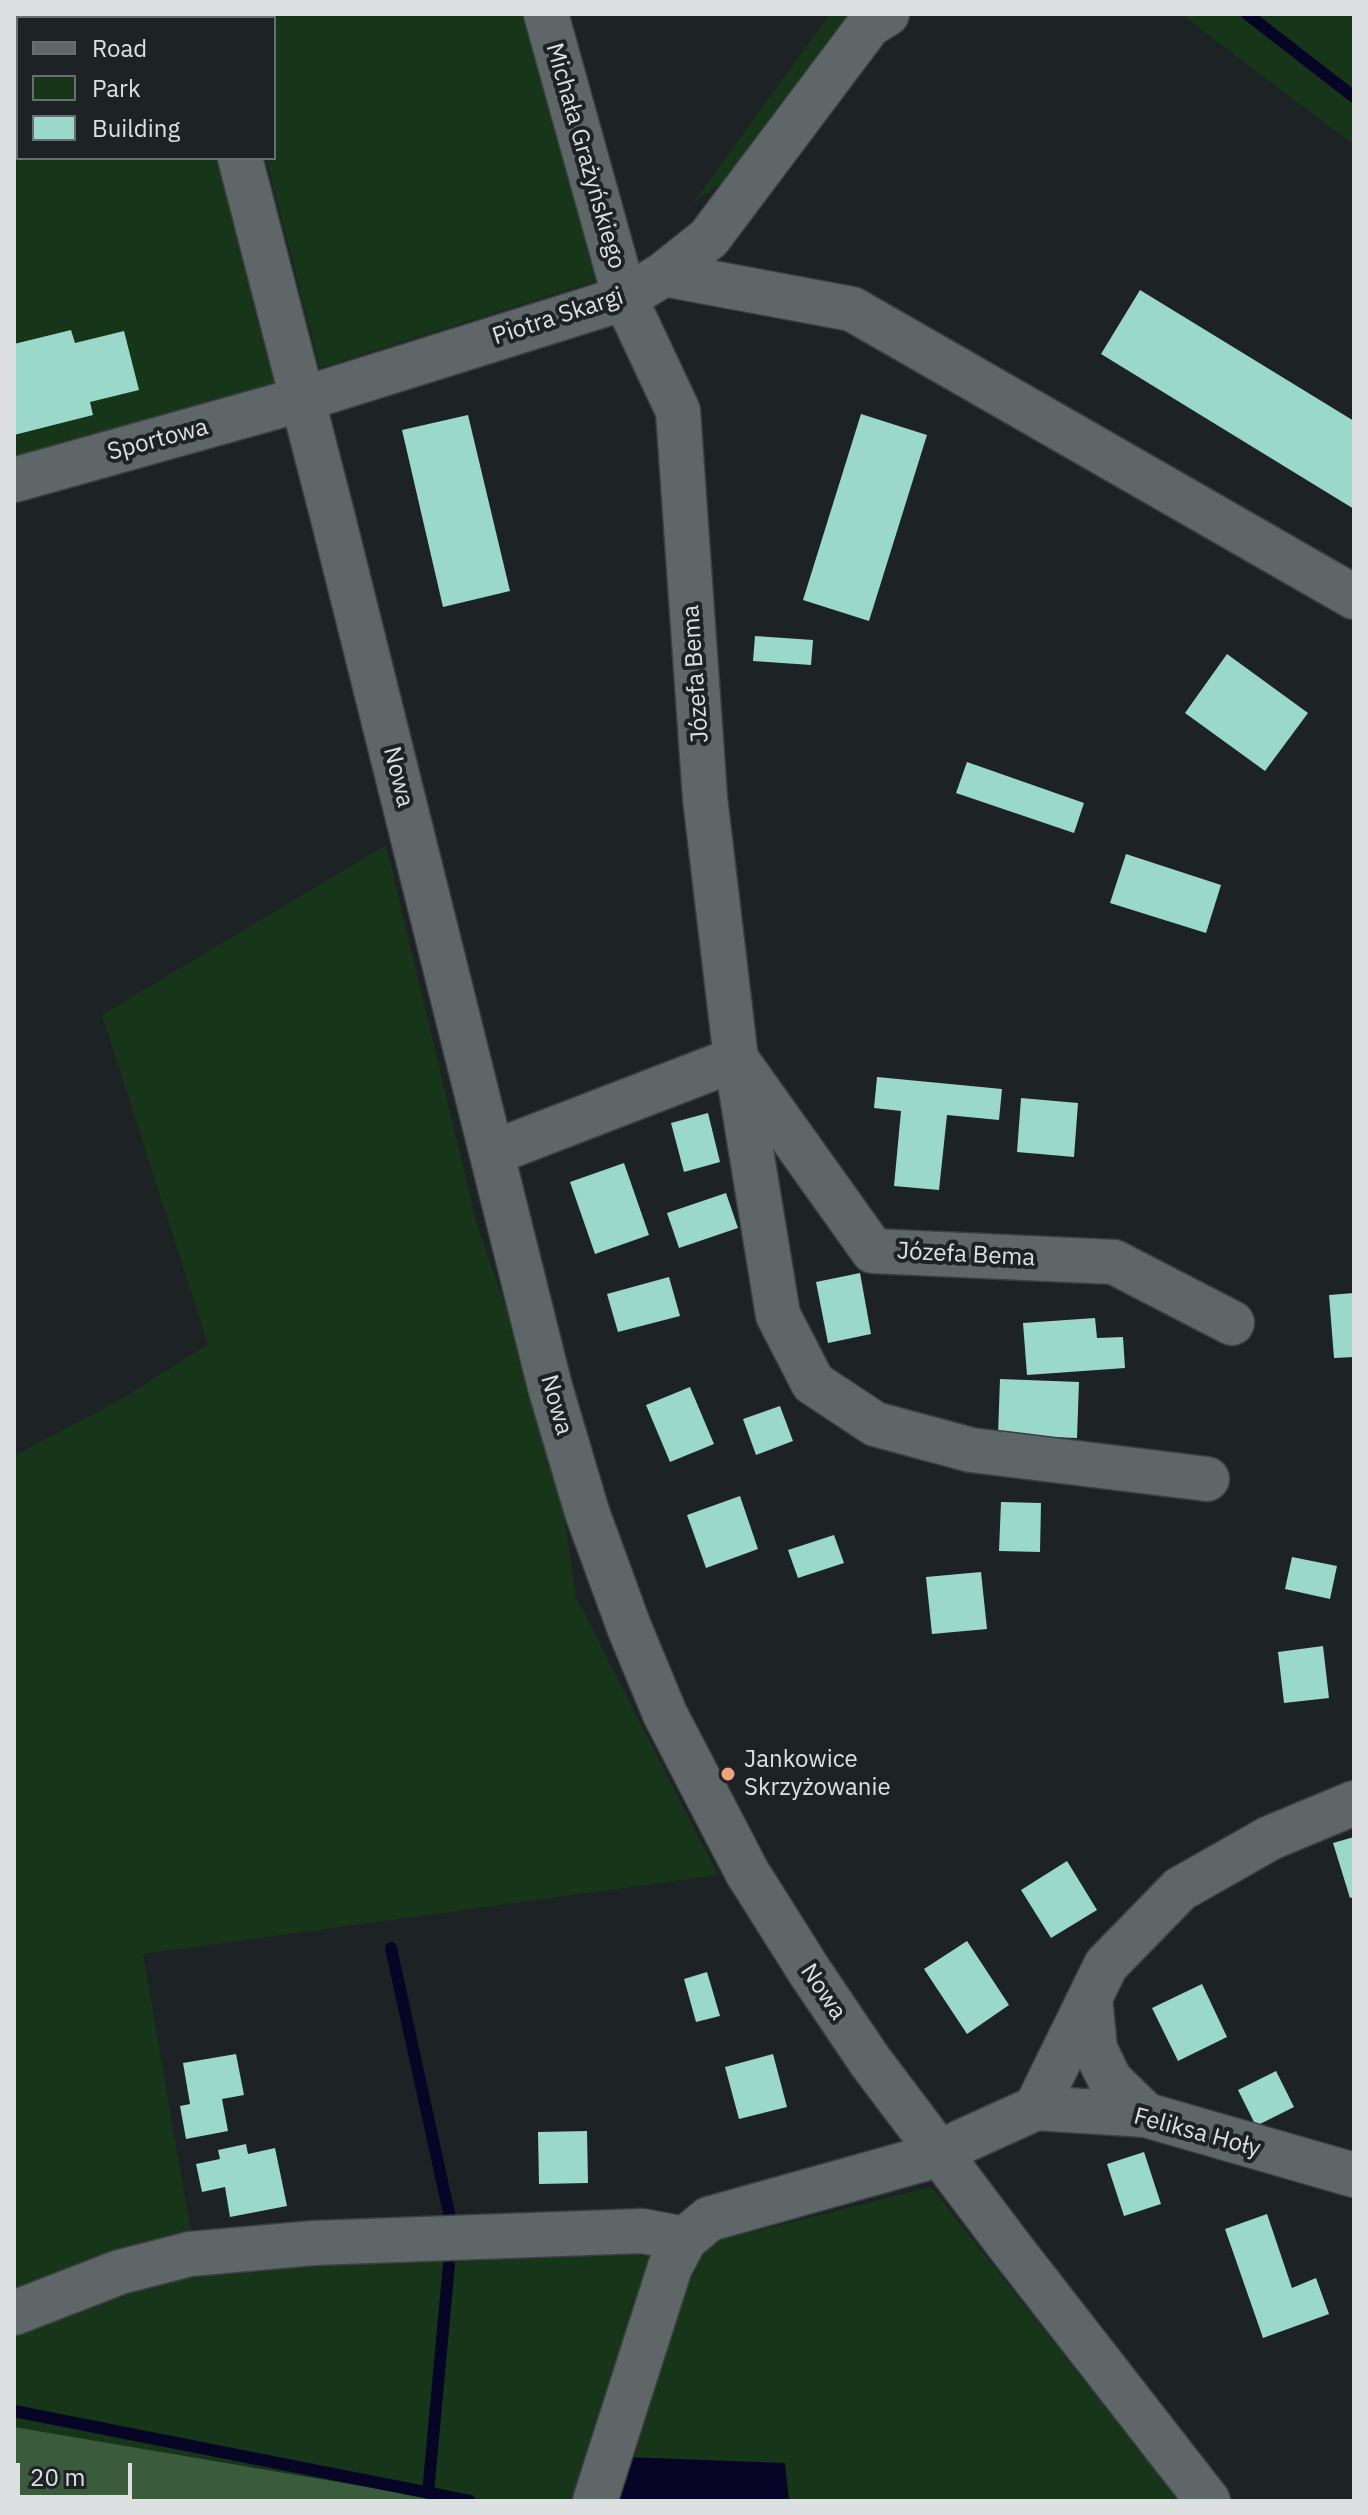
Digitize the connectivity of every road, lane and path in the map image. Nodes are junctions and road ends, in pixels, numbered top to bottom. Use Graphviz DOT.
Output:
graph roads {
  1 [pos="546,14"];
  2 [pos="887,14"];
  3 [pos="241,160"];
  4 [pos="664,274"];
  5 [pos="625,298"];
  6 [pos="303,399"];
  7 [pos="14,480"];
  8 [pos="1354,597"];
  9 [pos="736,1059"];
  10 [pos="492,1153"];
  11 [pos="1232,1323"];
  12 [pos="1207,1479"];
  13 [pos="1354,1803"];
  14 [pos="1090,1998"];
  15 [pos="1036,2108"];
  16 [pos="1146,2115"];
  17 [pos="941,2154"];
  18 [pos="1351,2182"];
  19 [pos="685,2239"];
  20 [pos="14,2313"];
  21 [pos="595,2501"];
  22 [pos="1208,2501"];
  1 -- 5 [label="street, Michała Grażyńskiego"];
  2 -- 4 [label="street, Piotra Skargi"];
  3 -- 6 [label="street, Nowa"];
  4 -- 5 [label="street, Piotra Skargi"];
  4 -- 8 [label="street"];
  5 -- 6 [label="street, Piotra Skargi"];
  5 -- 9 [label="street, Józefa Bema"];
  6 -- 7 [label="street, Sportowa"];
  6 -- 10 [label="street, Nowa"];
  9 -- 10 [label="street"];
  9 -- 11 [label="street, Józefa Bema"];
  9 -- 12 [label="street, Józefa Bema"];
  10 -- 17 [label="street, Nowa"];
  13 -- 14 [label="street"];
  14 -- 15 [label="street"];
  14 -- 16 [label="street"];
  15 -- 16 [label="street, Feliksa Hoły"];
  15 -- 17 [label="street"];
  16 -- 18 [label="street, Feliksa Hoły"];
  17 -- 19 [label="street"];
  17 -- 22 [label="street, Nowa"];
  19 -- 20 [label="street"];
  19 -- 21 [label="street"];
}
